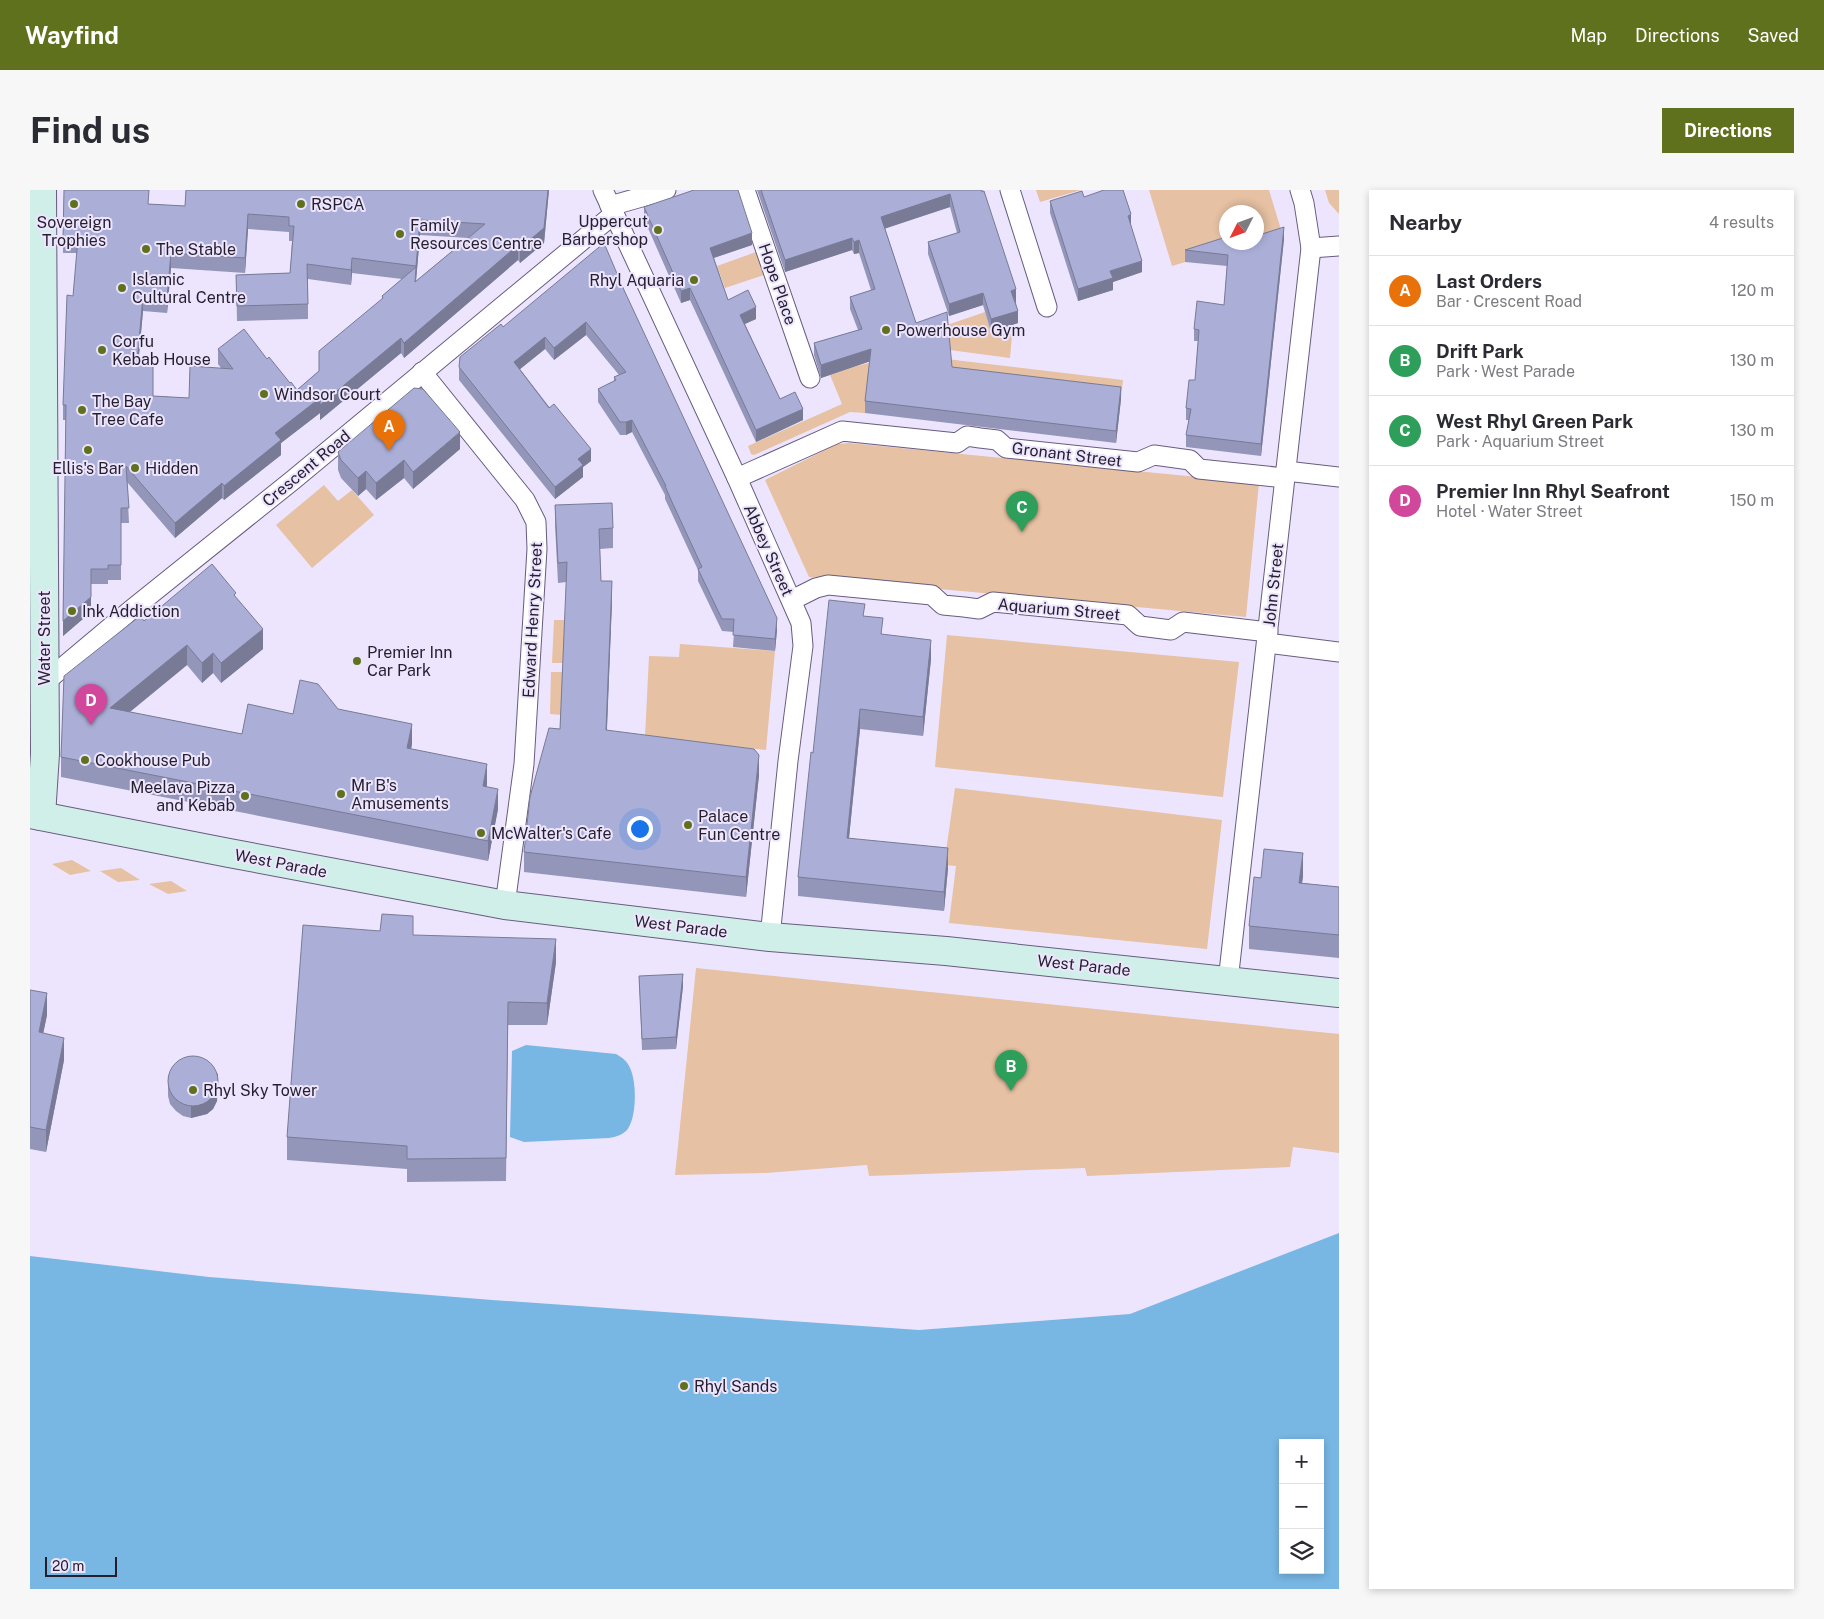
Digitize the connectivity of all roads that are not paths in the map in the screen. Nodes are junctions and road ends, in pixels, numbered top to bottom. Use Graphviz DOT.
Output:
graph roads {
  1 [pos="42,190"];
  2 [pos="666,190"];
  3 [pos="745,190"];
  4 [pos="1010,190"];
  5 [pos="1300,190"];
  6 [pos="605,198"];
  7 [pos="1339,246"];
  8 [pos="1311,248"];
  9 [pos="1047,307"];
  10 [pos="36,342"];
  11 [pos="422,372"];
  12 [pos="810,378"];
  13 [pos="1286,474"];
  14 [pos="1339,477"];
  15 [pos="737,478"];
  16 [pos="792,600"];
  17 [pos="1267,638"];
  18 [pos="1339,652"];
  19 [pos="44,683"];
  20 [pos="36,815"];
  21 [pos="505,905"];
  22 [pos="770,937"];
  23 [pos="1228,981"];
  24 [pos="1339,993"];
  1 -- 10 [label="main road, Water Street"];
  2 -- 6 [label="street, Crescent Road"];
  3 -- 12 [label="street, Hope Place"];
  4 -- 9 [label="street"];
  5 -- 8 [label="street, John Street"];
  6 -- 11 [label="street, Crescent Road"];
  6 -- 15 [label="street, Abbey Street"];
  7 -- 8 [label="street"];
  8 -- 13 [label="street, John Street"];
  10 -- 19 [label="main road, Water Street"];
  11 -- 19 [label="street, Crescent Road"];
  11 -- 21 [label="street, Edward Henry Street"];
  13 -- 14 [label="street, Gronant Street"];
  13 -- 15 [label="street, Gronant Street"];
  13 -- 17 [label="street, John Street"];
  15 -- 16 [label="street, Abbey Street"];
  16 -- 17 [label="street, Aquarium Street"];
  16 -- 22 [label="street, Abbey Street"];
  17 -- 18 [label="street, Aquarium Street"];
  17 -- 23 [label="street, John Street"];
  19 -- 20 [label="main road, Water Street"];
  20 -- 21 [label="main road, West Parade"];
  21 -- 22 [label="main road, West Parade"];
  22 -- 23 [label="main road, West Parade"];
  23 -- 24 [label="main road, West Parade"];
}
